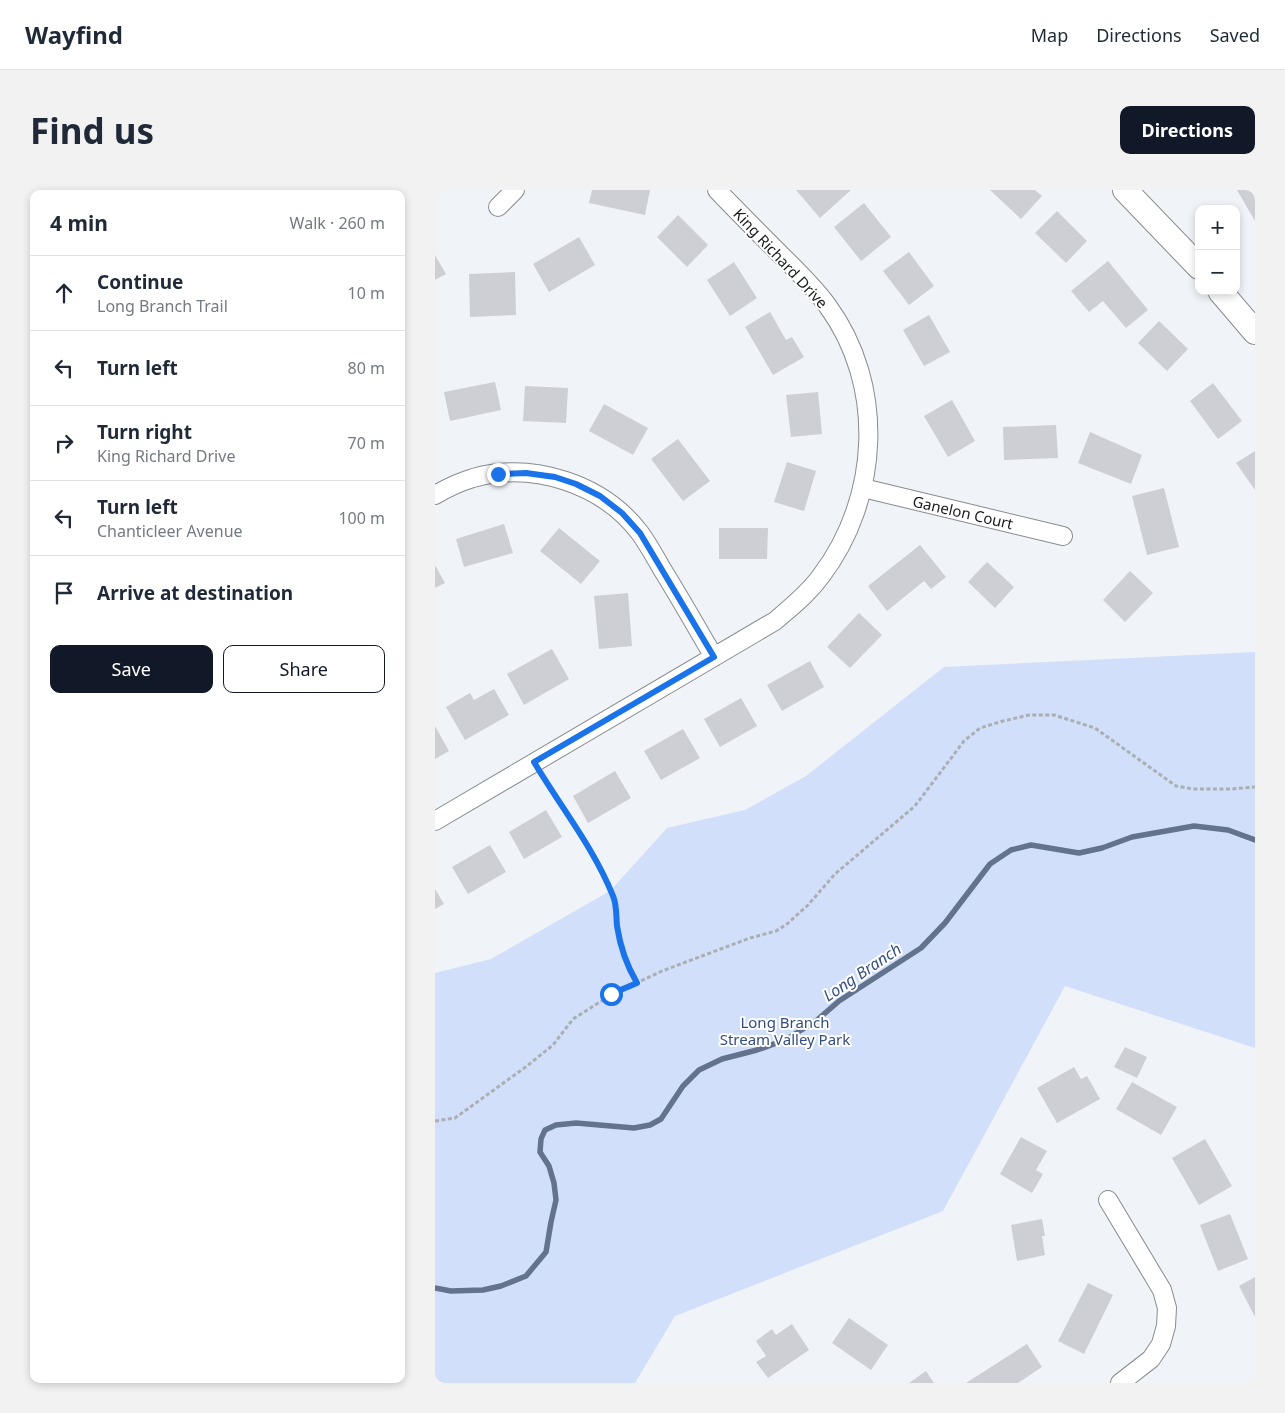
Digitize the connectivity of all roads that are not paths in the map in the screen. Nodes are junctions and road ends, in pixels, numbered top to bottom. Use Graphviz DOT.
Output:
graph roads {
  1 [pos="515,190"];
  2 [pos="717,190"];
  3 [pos="1125,190"];
  4 [pos="498,207"];
  5 [pos="1195,263"];
  6 [pos="1223,295"];
  7 [pos="1255,332"];
  8 [pos="863,488"];
  9 [pos="435,494"];
  10 [pos="1063,536"];
  11 [pos="714,657"];
  12 [pos="435,820"];
  13 [pos="1108,1200"];
  14 [pos="1120,1383"];
  1 -- 4 [label="street"];
  2 -- 8 [label="street, King Richard Drive"];
  3 -- 5 [label="main road"];
  6 -- 7 [label="main road"];
  8 -- 10 [label="street, Ganelon Court"];
  8 -- 11 [label="street, King Richard Drive"];
  9 -- 11 [label="street"];
  11 -- 12 [label="street, King Richard Drive"];
  13 -- 14 [label="street"];
}
